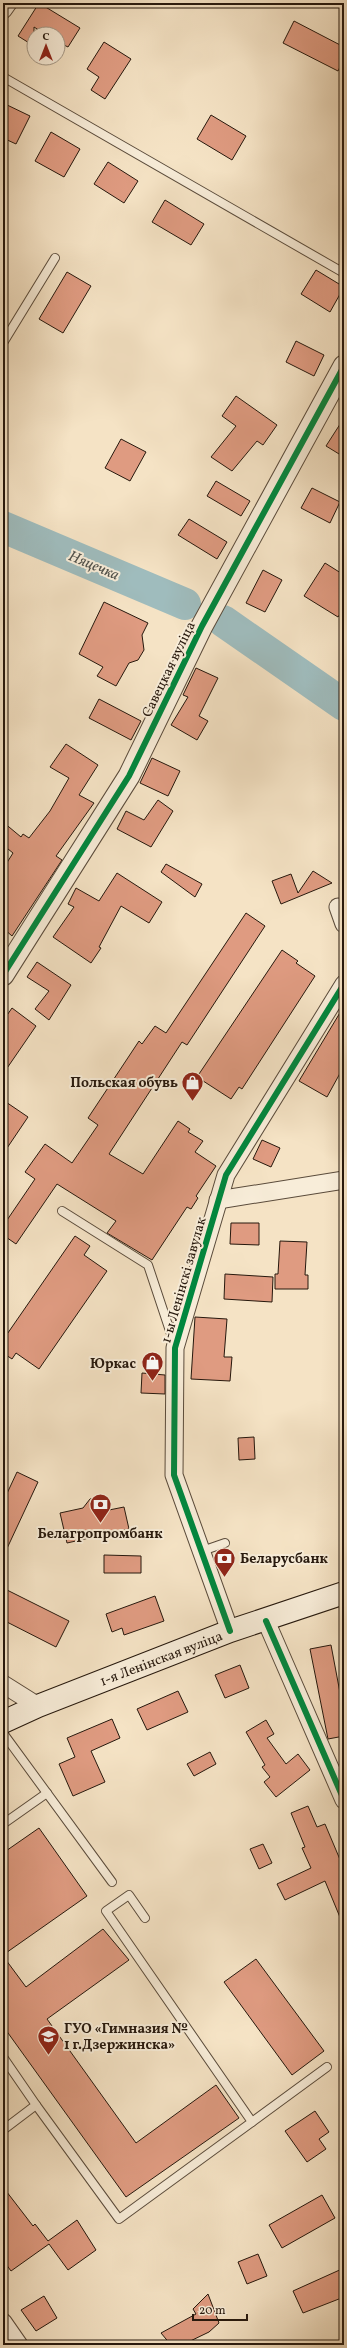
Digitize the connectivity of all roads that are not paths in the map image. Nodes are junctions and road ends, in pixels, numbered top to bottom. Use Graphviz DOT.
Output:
graph roads {
  1 [pos="8,3"];
  2 [pos="3,10"];
  3 [pos="3,77"];
  4 [pos="56,258"];
  5 [pos="344,273"];
  6 [pos="3,342"];
  7 [pos="344,366"];
  8 [pos="338,907"];
  9 [pos="344,924"];
  10 [pos="3,975"];
  11 [pos="344,984"];
  12 [pos="344,1180"];
  13 [pos="218,1200"];
  14 [pos="62,1212"];
  15 [pos="175,1348"];
  16 [pos="225,1543"];
  17 [pos="202,1551"];
  18 [pos="344,1593"];
  19 [pos="266,1621"];
  20 [pos="230,1631"];
  21 [pos="3,1684"];
  22 [pos="38,1706"];
  23 [pos="3,1722"];
  24 [pos="3,1733"];
  25 [pos="47,1793"];
  26 [pos="344,1800"];
  27 [pos="3,1824"];
  28 [pos="112,1882"];
  29 [pos="145,1918"];
  30 [pos="3,2057"];
  31 [pos="327,2067"];
  32 [pos="36,2105"];
  33 [pos="252,2122"];
  34 [pos="3,2130"];
  35 [pos="3,2322"];
  36 [pos="19,2345"];
  1 -- 2 [label="street"];
  3 -- 5 [label="lane"];
  4 -- 6 [label="lane"];
  7 -- 10 [label="street, Савецкая вуліца"];
  8 -- 9 [label="street"];
  11 -- 13 [label="street, 1-ы Ленінскі завулак"];
  12 -- 13 [label="street"];
  13 -- 15 [label="street, 1-ы Ленінскі завулак"];
  14 -- 15 [label="lane"];
  15 -- 17 [label="street, 1-ы Ленінскі завулак"];
  16 -- 17 [label="lane"];
  17 -- 20 [label="street, 1-ы Ленінскі завулак"];
  18 -- 19 [label="main road, 1-я Ленінская вуліца"];
  19 -- 20 [label="main road, 1-я Ленінская вуліца"];
  19 -- 26 [label="street"];
  20 -- 22 [label="main road, 1-я Ленінская вуліца"];
  21 -- 22 [label="street"];
  22 -- 23 [label="main road, 1-я Ленінская вуліца"];
  24 -- 25 [label="lane"];
  25 -- 27 [label="lane"];
  25 -- 28 [label="lane"];
  29 -- 33 [label="lane"];
  30 -- 32 [label="lane"];
  31 -- 33 [label="lane"];
  32 -- 33 [label="lane"];
  32 -- 34 [label="lane"];
  35 -- 36 [label="street"];
}
